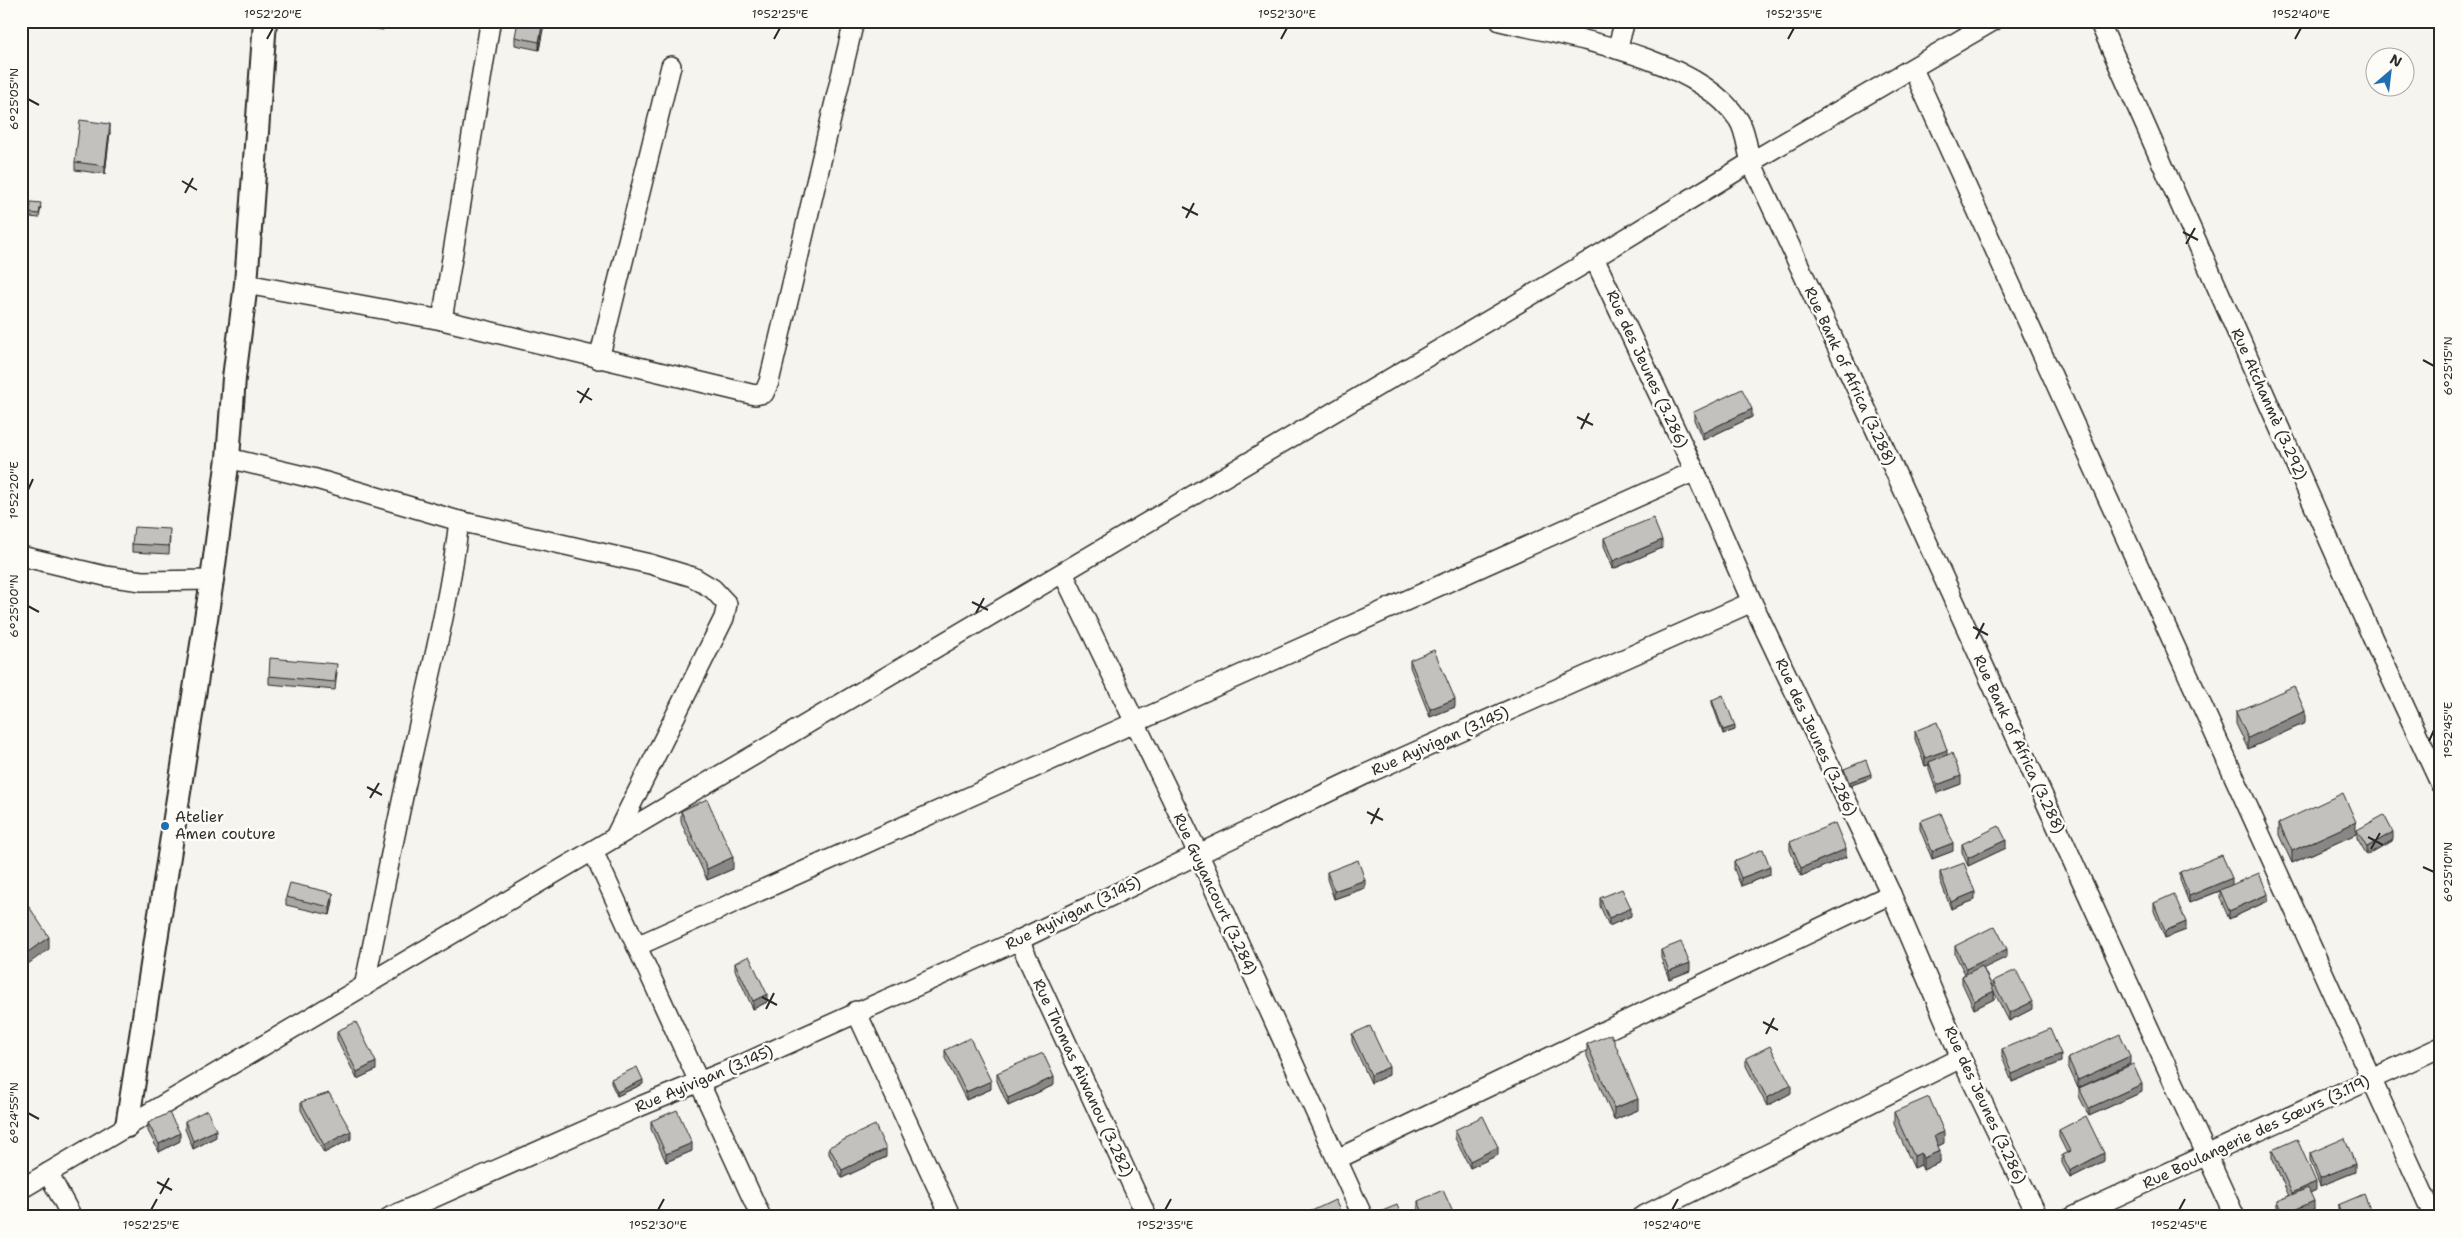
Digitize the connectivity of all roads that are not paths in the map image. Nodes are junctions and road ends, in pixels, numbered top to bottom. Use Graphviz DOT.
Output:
graph roads {
  1 [pos="265,21"];
  2 [pos="854,21"];
  3 [pos="1500,21"];
  4 [pos="1625,21"];
  5 [pos="1993,21"];
  6 [pos="2099,21"];
  7 [pos="490,24"];
  8 [pos="1617,49"];
  9 [pos="671,66"];
  10 [pos="1913,69"];
  11 [pos="1751,162"];
  12 [pos="1594,258"];
  13 [pos="246,284"];
  14 [pos="442,320"];
  15 [pos="599,359"];
  16 [pos="228,458"];
  17 [pos="1695,471"];
  18 [pos="459,521"];
  19 [pos="21,556"];
  20 [pos="1062,573"];
  21 [pos="212,580"];
  22 [pos="1752,602"];
  23 [pos="1134,722"];
  24 [pos="2441,785"];
  25 [pos="615,838"];
  26 [pos="593,851"];
  27 [pos="1198,853"];
  28 [pos="1891,894"];
  29 [pos="1019,940"];
  30 [pos="637,946"];
  31 [pos="364,987"];
  32 [pos="856,1011"];
  33 [pos="2441,1048"];
  34 [pos="1961,1058"];
  35 [pos="2371,1079"];
  36 [pos="699,1081"];
  37 [pos="127,1126"];
  38 [pos="2206,1155"];
  39 [pos="1337,1160"];
  40 [pos="48,1173"];
  41 [pos="21,1189"];
  42 [pos="72,1217"];
  43 [pos="390,1217"];
  44 [pos="761,1217"];
  45 [pos="951,1217"];
  46 [pos="1147,1217"];
  47 [pos="1364,1217"];
  48 [pos="1641,1217"];
  49 [pos="2038,1217"];
  50 [pos="2072,1217"];
  51 [pos="2235,1217"];
  52 [pos="2434,1217"];
  1 -- 13 [label="street"];
  2 -- 15 [label="street"];
  3 -- 8 [label="street, Rue Bank of Africa (3.288)"];
  4 -- 8 [label="street"];
  5 -- 10 [label="street"];
  6 -- 24 [label="street, Rue Atchanmè (3.292)"];
  7 -- 14 [label="street"];
  8 -- 11 [label="street, Rue Bank of Africa (3.288)"];
  9 -- 15 [label="street"];
  10 -- 11 [label="street"];
  10 -- 35 [label="street"];
  11 -- 12 [label="street"];
  11 -- 38 [label="street, Rue Bank of Africa (3.288)"];
  12 -- 17 [label="street, Rue des Jeunes (3.286)"];
  12 -- 20 [label="street"];
  13 -- 14 [label="street"];
  13 -- 16 [label="street"];
  14 -- 15 [label="street"];
  16 -- 18 [label="street"];
  16 -- 21 [label="street"];
  17 -- 22 [label="street, Rue des Jeunes (3.286)"];
  17 -- 23 [label="street"];
  18 -- 25 [label="street"];
  18 -- 31 [label="street"];
  19 -- 21 [label="street"];
  20 -- 23 [label="street, Rue Guyancourt (3.284)"];
  20 -- 25 [label="street"];
  21 -- 37 [label="street"];
  22 -- 27 [label="street, Rue Ayivigan (3.145)"];
  22 -- 28 [label="street, Rue des Jeunes (3.286)"];
  23 -- 27 [label="street, Rue Guyancourt (3.284)"];
  23 -- 30 [label="street"];
  25 -- 26 [label="street"];
  26 -- 30 [label="street"];
  26 -- 31 [label="street"];
  27 -- 29 [label="street, Rue Ayivigan (3.145)"];
  27 -- 39 [label="street, Rue Guyancourt (3.284)"];
  28 -- 34 [label="street, Rue des Jeunes (3.286)"];
  28 -- 39 [label="street"];
  29 -- 32 [label="street, Rue Ayivigan (3.145)"];
  29 -- 46 [label="street, Rue Thomas Aiwanou (3.282)"];
  30 -- 36 [label="street"];
  31 -- 37 [label="street"];
  32 -- 36 [label="street, Rue Ayivigan (3.145)"];
  32 -- 45 [label="street"];
  33 -- 35 [label="street, Rue Boulangerie des Sœurs (3.119)"];
  34 -- 48 [label="street"];
  34 -- 49 [label="street, Rue des Jeunes (3.286)"];
  35 -- 38 [label="street, Rue Boulangerie des Sœurs (3.119)"];
  35 -- 52 [label="street"];
  36 -- 43 [label="street, Rue Ayivigan (3.145)"];
  36 -- 44 [label="street"];
  37 -- 40 [label="street"];
  38 -- 50 [label="street, Rue Boulangerie des Sœurs (3.119)"];
  38 -- 51 [label="street, Rue Bank of Africa (3.288)"];
  39 -- 47 [label="street, Rue Guyancourt (3.284)"];
  40 -- 41 [label="street"];
  40 -- 42 [label="street"];
}
